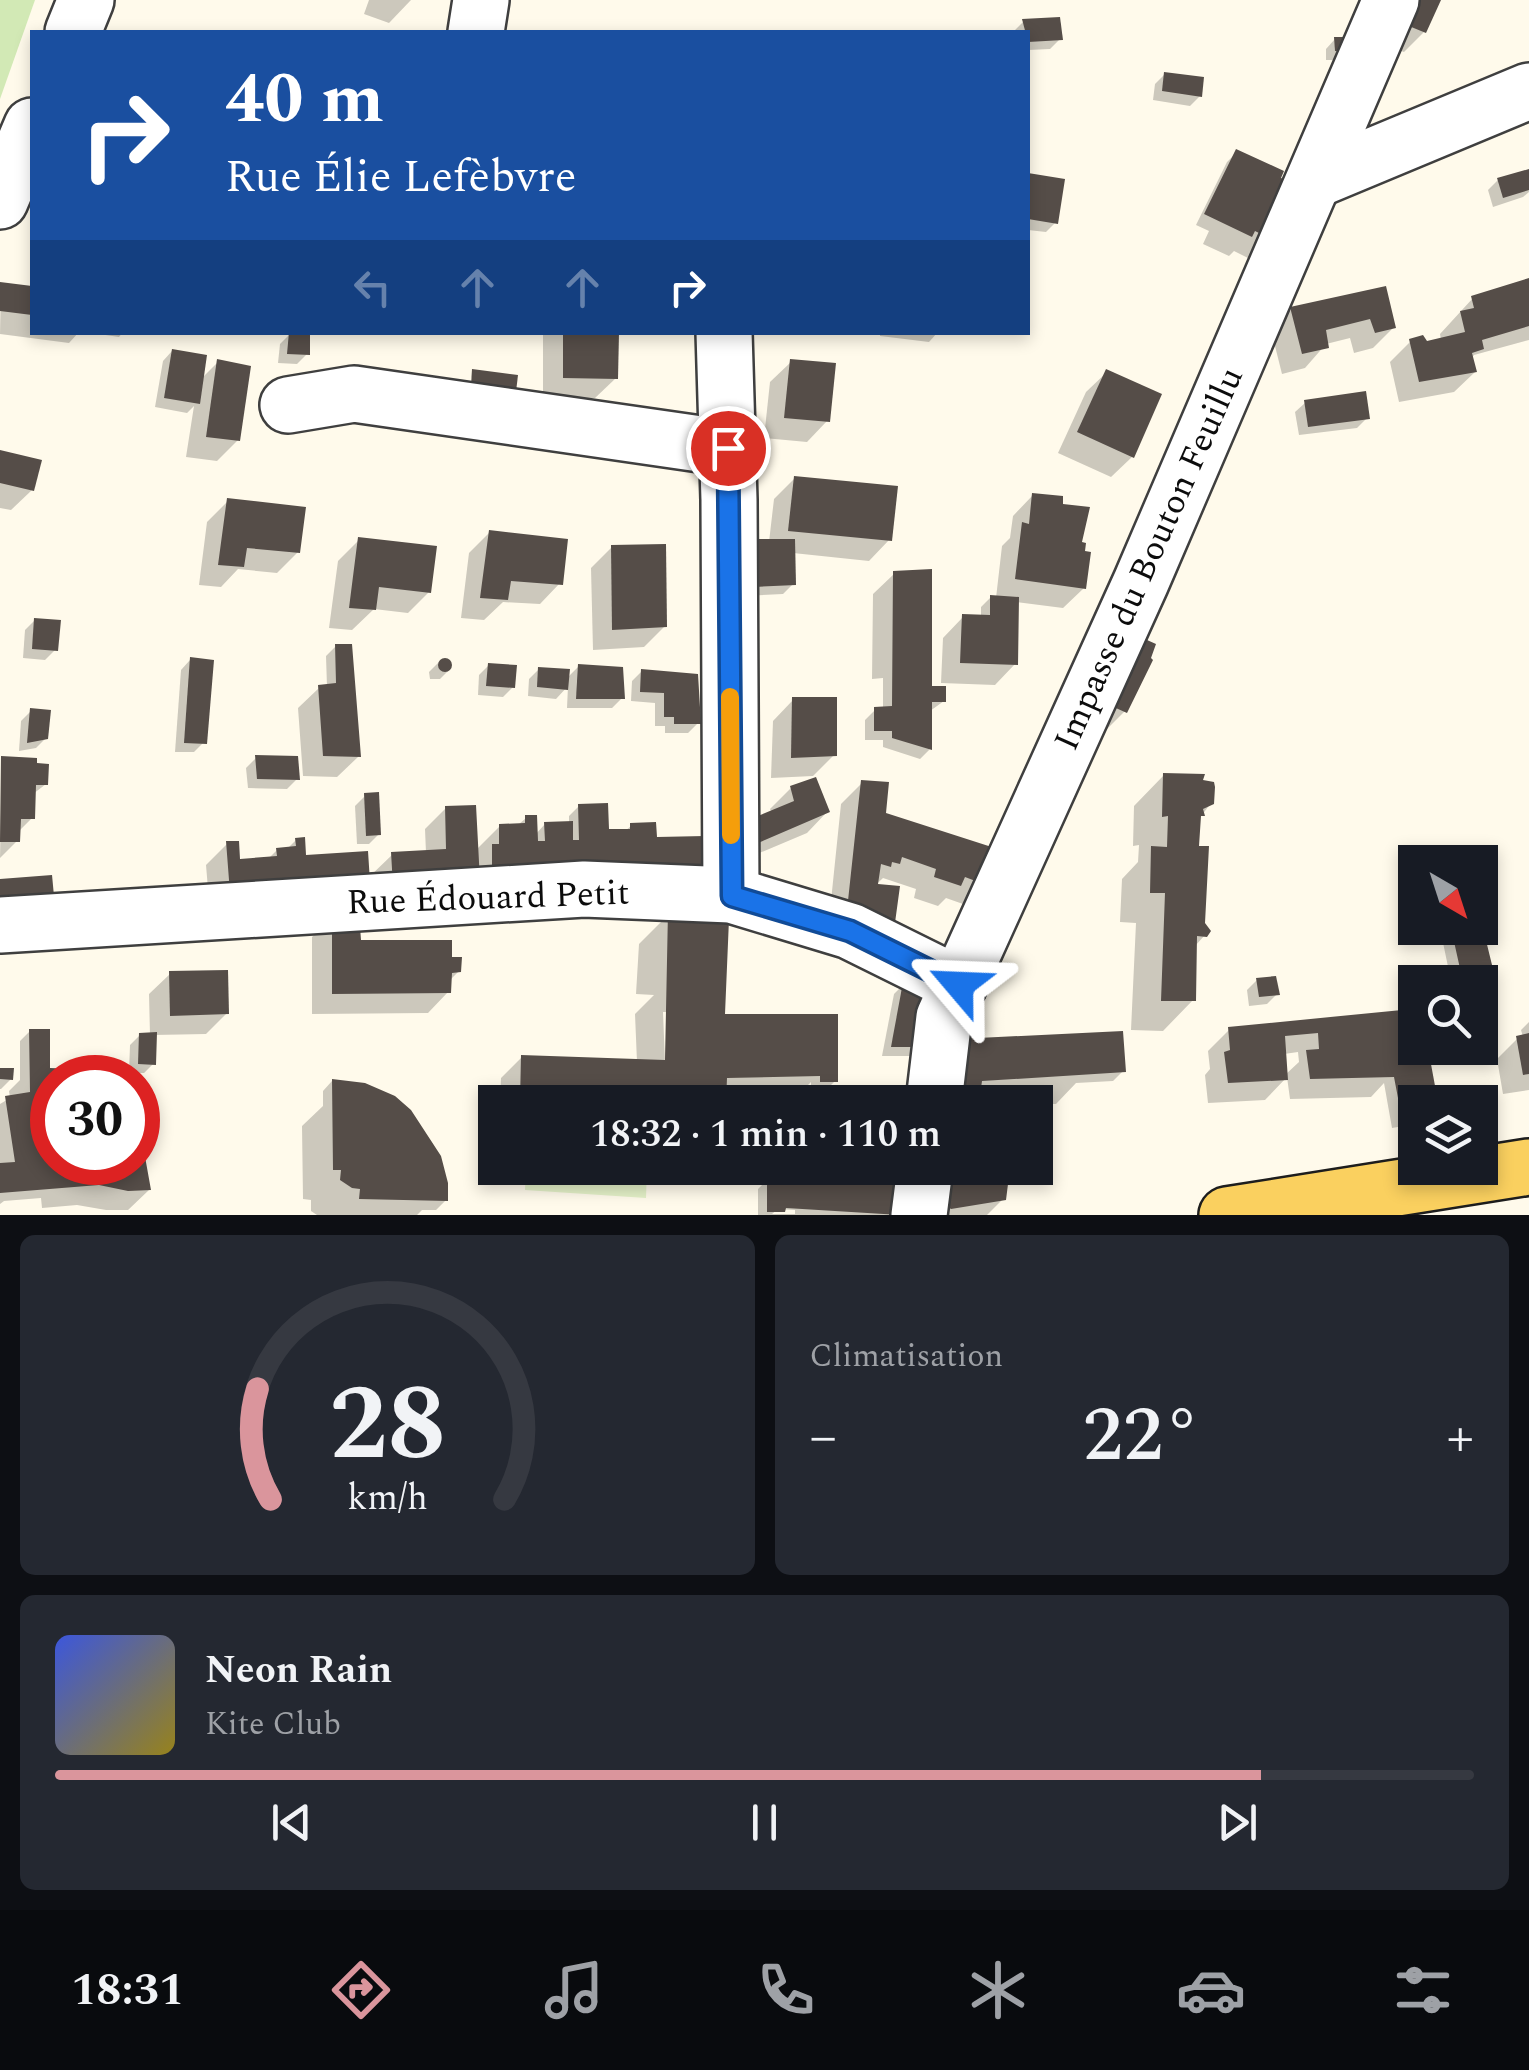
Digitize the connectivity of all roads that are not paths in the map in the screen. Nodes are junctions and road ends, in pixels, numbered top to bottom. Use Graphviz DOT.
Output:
graph roads {
  1 [pos="86,0"];
  2 [pos="482,0"];
  3 [pos="1387,10"];
  4 [pos="74,30"];
  5 [pos="476,30"];
  6 [pos="1529,91"];
  7 [pos="30,131"];
  8 [pos="1314,180"];
  9 [pos="0,201"];
  10 [pos="724,335"];
  11 [pos="288,405"];
  12 [pos="728,448"];
  13 [pos="732,896"];
  14 [pos="0,925"];
  15 [pos="959,985"];
  16 [pos="936,1085"];
  17 [pos="1529,1167"];
  18 [pos="923,1185"];
  19 [pos="919,1215"];
  20 [pos="1227,1215"];
  1 -- 4 [label="street"];
  2 -- 5 [label="street"];
  3 -- 8 [label="street, Impasse du Bouton Feuillu"];
  6 -- 8 [label="street"];
  7 -- 9 [label="street"];
  8 -- 15 [label="street, Impasse du Bouton Feuillu"];
  10 -- 12 [label="street"];
  11 -- 12 [label="street"];
  12 -- 13 [label="street"];
  13 -- 14 [label="street, Rue Édouard Petit"];
  13 -- 15 [label="street, Rue Édouard Petit"];
  15 -- 16 [label="street, Impasse du Bouton Feuillu"];
  17 -- 20 [label="main road"];
  18 -- 19 [label="street"];
}
